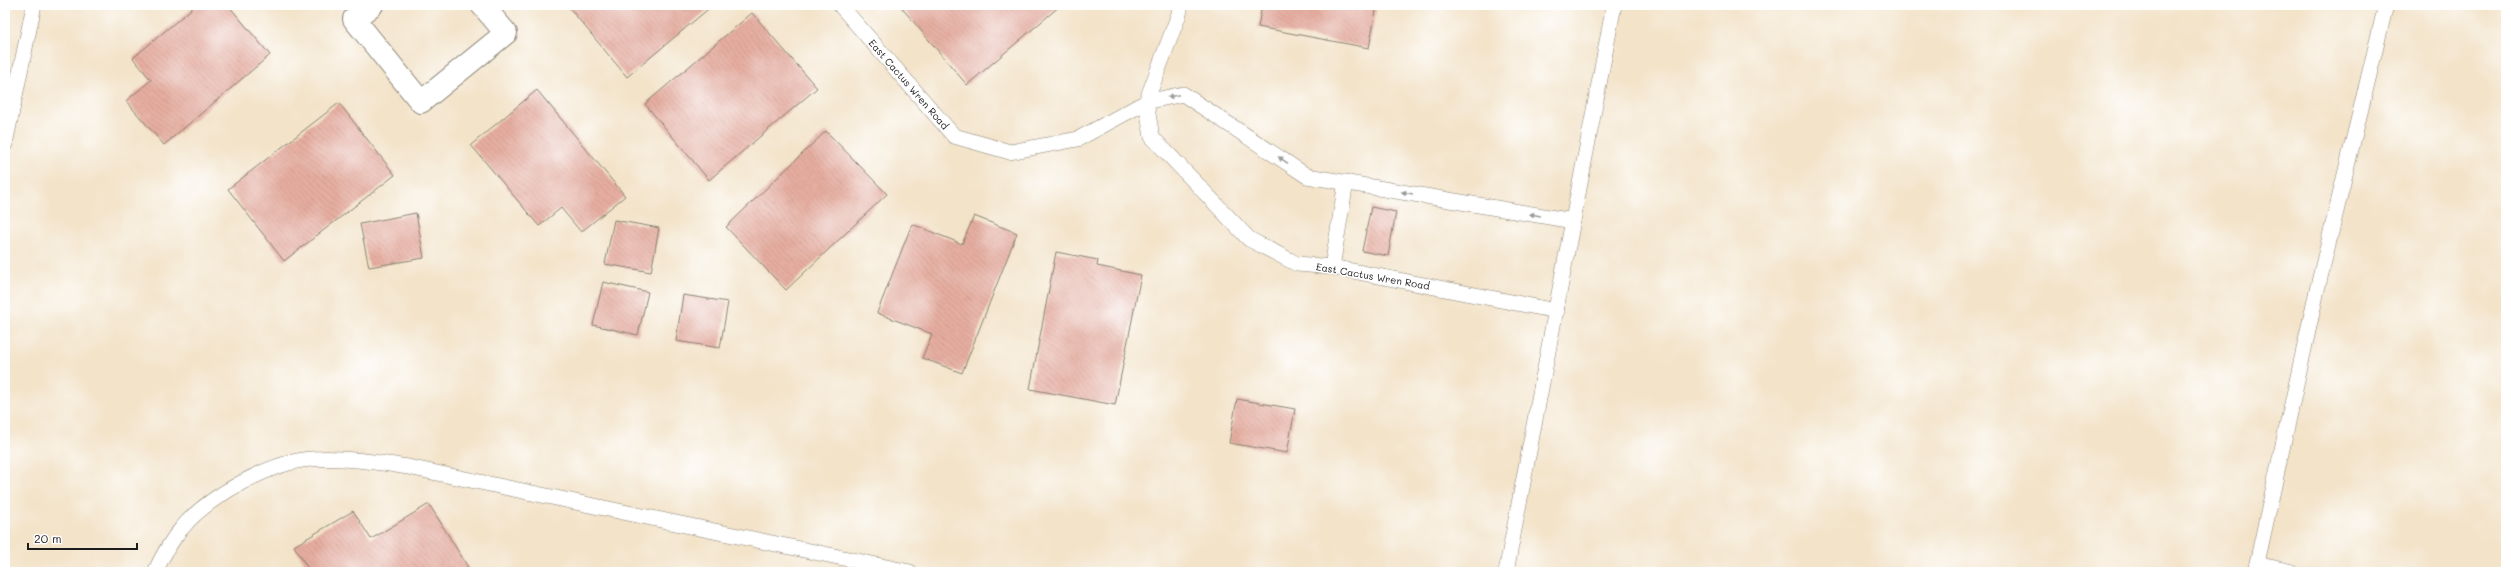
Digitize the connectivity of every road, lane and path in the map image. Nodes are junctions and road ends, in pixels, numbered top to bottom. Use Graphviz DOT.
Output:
graph roads {
  1 [pos="34,5"];
  2 [pos="372,5"];
  3 [pos="482,5"];
  4 [pos="840,5"];
  5 [pos="1181,5"];
  6 [pos="1614,5"];
  7 [pos="2386,5"];
  8 [pos="1146,102"];
  9 [pos="5,144"];
  10 [pos="1346,182"];
  11 [pos="1573,221"];
  12 [pos="1332,267"];
  13 [pos="1557,311"];
  14 [pos="2256,568"];
  15 [pos="155,572"];
  16 [pos="910,572"];
  17 [pos="1506,572"];
  18 [pos="2292,572"];
  1 -- 9 [label="lane"];
  2 -- 3 [label="street"];
  4 -- 8 [label="lane, East Cactus Wren Road"];
  5 -- 8 [label="lane"];
  6 -- 11 [label="lane"];
  7 -- 14 [label="lane"];
  10 -- 8 [label="lane, East Cactus Wren Road, one-way"];
  8 -- 12 [label="lane, East Cactus Wren Road"];
  11 -- 10 [label="lane, East Cactus Wren Road, one-way"];
  10 -- 12 [label="lane"];
  11 -- 13 [label="lane"];
  12 -- 13 [label="lane, East Cactus Wren Road"];
  13 -- 17 [label="lane"];
  14 -- 18 [label="lane"];
  15 -- 16 [label="lane"];
}
